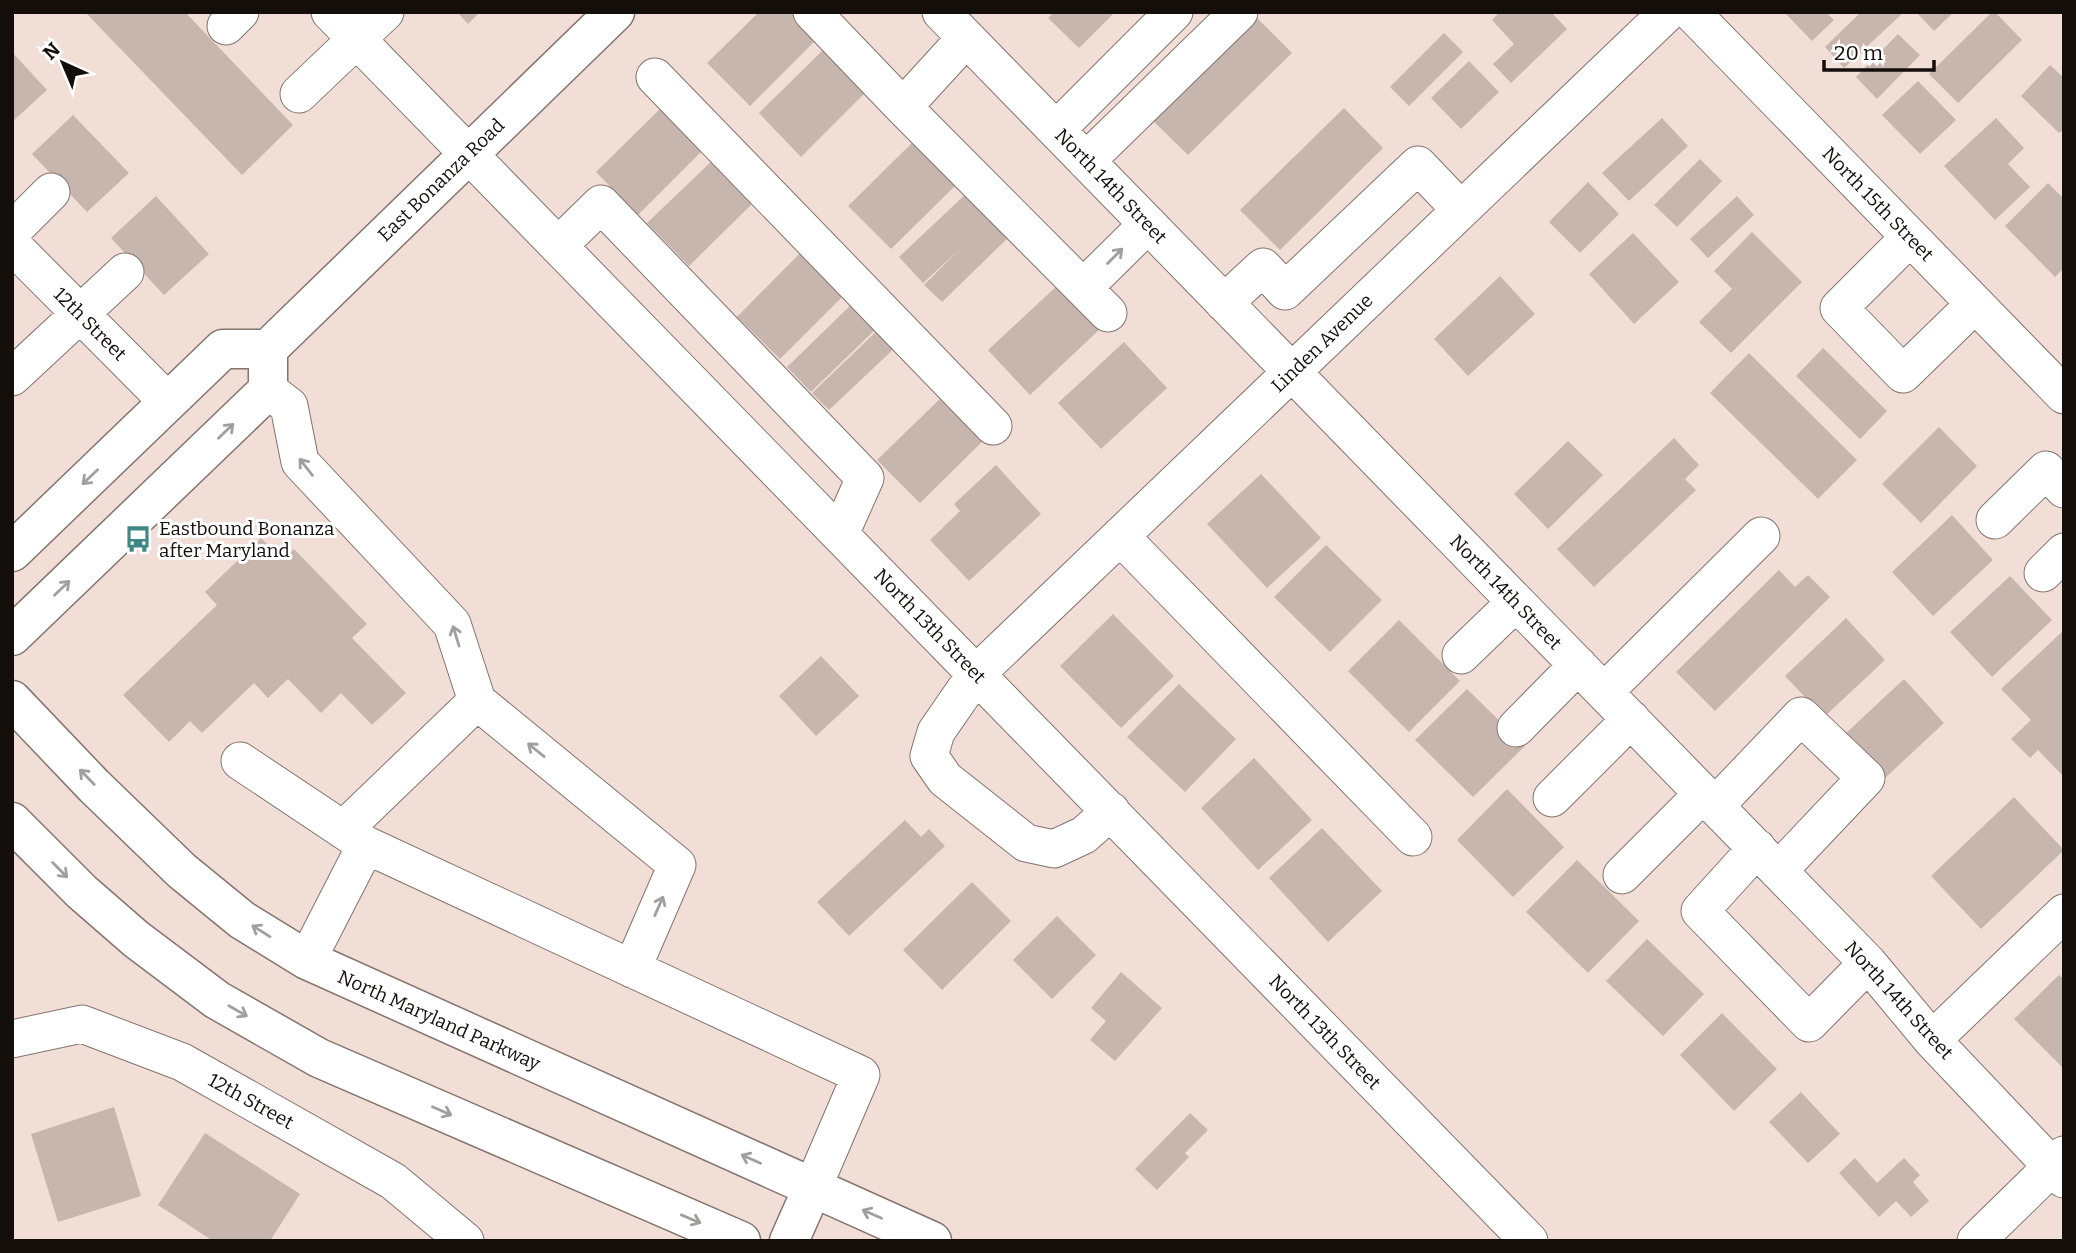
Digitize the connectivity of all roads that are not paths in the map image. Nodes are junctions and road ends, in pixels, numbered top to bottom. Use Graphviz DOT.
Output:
graph roads {
  1 [pos="330,12"];
  2 [pos="385,12"];
  3 [pos="615,12"];
  4 [pos="812,12"];
  5 [pos="941,12"];
  6 [pos="1174,12"];
  7 [pos="1239,12"];
  8 [pos="1668,12"];
  9 [pos="1691,12"];
  10 [pos="966,38"];
  11 [pos="357,40"];
  12 [pos="655,77"];
  13 [pos="299,94"];
  14 [pos="903,107"];
  15 [pos="1056,130"];
  16 [pos="468,154"];
  17 [pos="1086,161"];
  18 [pos="51,192"];
  19 [pos="1461,210"];
  20 [pos="1148,224"];
  21 [pos="12,231"];
  22 [pos="1910,237"];
  23 [pos="12,245"];
  24 [pos="558,246"];
  25 [pos="125,272"];
  26 [pos="1224,303"];
  27 [pos="1975,304"];
  28 [pos="79,314"];
  29 [pos="268,349"];
  30 [pos="1292,372"];
  31 [pos="12,377"];
  32 [pos="268,390"];
  33 [pos="2064,395"];
  34 [pos="168,402"];
  35 [pos="993,426"];
  36 [pos="2064,489"];
  37 [pos="1994,520"];
  38 [pos="840,534"];
  39 [pos="1119,536"];
  40 [pos="1761,536"];
  41 [pos="12,552"];
  42 [pos="1516,602"];
  43 [pos="12,635"];
  44 [pos="1461,655"];
  45 [pos="1578,665"];
  46 [pos="976,674"];
  47 [pos="1604,692"];
  48 [pos="12,700"];
  49 [pos="477,701"];
  50 [pos="1631,719"];
  51 [pos="1516,728"];
  52 [pos="240,761"];
  53 [pos="1552,798"];
  54 [pos="1709,800"];
  55 [pos="1111,811"];
  56 [pos="12,822"];
  57 [pos="355,837"];
  58 [pos="1413,837"];
  59 [pos="1768,860"];
  60 [pos="1622,875"];
  61 [pos="2064,913"];
  62 [pos="307,960"];
  63 [pos="1868,963"];
  64 [pos="632,969"];
  65 [pos="12,1039"];
  66 [pos="1932,1040"];
  67 [pos="2060,1166"];
  68 [pos="813,1187"];
  69 [pos="465,1241"];
  70 [pos="741,1241"];
  71 [pos="789,1241"];
  72 [pos="932,1241"];
  73 [pos="1529,1241"];
  74 [pos="1976,1241"];
  1 -- 11 [label="street, North 13th Street"];
  2 -- 11 [label="street"];
  3 -- 16 [label="main road, East Bonanza Road"];
  4 -- 14 [label="street"];
  5 -- 10 [label="street, North 14th Street"];
  6 -- 15 [label="street"];
  7 -- 17 [label="street"];
  8 -- 19 [label="street, Linden Avenue"];
  9 -- 22 [label="street, North 15th Street"];
  10 -- 14 [label="street"];
  10 -- 15 [label="street, North 14th Street"];
  11 -- 13 [label="street"];
  11 -- 16 [label="street, North 13th Street"];
  12 -- 35 [label="street"];
  14 -- 20 [label="street, one-way"];
  15 -- 17 [label="street, North 14th Street"];
  16 -- 24 [label="street, North 13th Street"];
  16 -- 29 [label="main road, East Bonanza Road"];
  17 -- 20 [label="street, North 14th Street"];
  18 -- 21 [label="street"];
  19 -- 26 [label="street"];
  19 -- 30 [label="street, Linden Avenue"];
  20 -- 26 [label="street, North 14th Street"];
  22 -- 27 [label="street, North 15th Street"];
  22 -- 27 [label="street"];
  23 -- 28 [label="street, 12th Street"];
  24 -- 38 [label="street, North 13th Street"];
  24 -- 38 [label="street"];
  25 -- 28 [label="street"];
  26 -- 30 [label="street, North 14th Street"];
  27 -- 33 [label="street, North 15th Street"];
  28 -- 31 [label="street"];
  28 -- 34 [label="street, 12th Street"];
  29 -- 32 [label="main road"];
  29 -- 34 [label="main road"];
  30 -- 39 [label="street, Linden Avenue"];
  30 -- 42 [label="street, North 14th Street"];
  43 -- 32 [label="main road, one-way"];
  49 -- 32 [label="street, one-way"];
  34 -- 41 [label="main road, one-way"];
  36 -- 37 [label="street"];
  38 -- 46 [label="street, North 13th Street"];
  39 -- 46 [label="street, Linden Avenue"];
  39 -- 58 [label="street"];
  40 -- 47 [label="street"];
  42 -- 44 [label="street"];
  42 -- 45 [label="street, North 14th Street"];
  45 -- 47 [label="street, North 14th Street"];
  45 -- 51 [label="street"];
  46 -- 55 [label="street, North 13th Street"];
  46 -- 55 [label="street, Linden Avenue"];
  47 -- 50 [label="street, North 14th Street"];
  62 -- 48 [label="main road, North Maryland Parkway, one-way"];
  49 -- 57 [label="street"];
  64 -- 49 [label="street, one-way"];
  50 -- 53 [label="street"];
  50 -- 54 [label="street, North 14th Street"];
  52 -- 57 [label="street"];
  54 -- 59 [label="street, North 14th Street"];
  54 -- 59 [label="street"];
  54 -- 60 [label="street"];
  55 -- 73 [label="street, North 13th Street"];
  56 -- 70 [label="main road, one-way"];
  57 -- 62 [label="street"];
  57 -- 64 [label="street"];
  59 -- 63 [label="street, North 14th Street"];
  59 -- 63 [label="street"];
  61 -- 66 [label="street"];
  68 -- 62 [label="main road, North Maryland Parkway, one-way"];
  63 -- 66 [label="street, North 14th Street"];
  64 -- 68 [label="street"];
  65 -- 69 [label="street, 12th Street"];
  66 -- 67 [label="street, North 14th Street"];
  67 -- 74 [label="street"];
  68 -- 71 [label="main road"];
  72 -- 68 [label="main road, North Maryland Parkway, one-way"];
}
